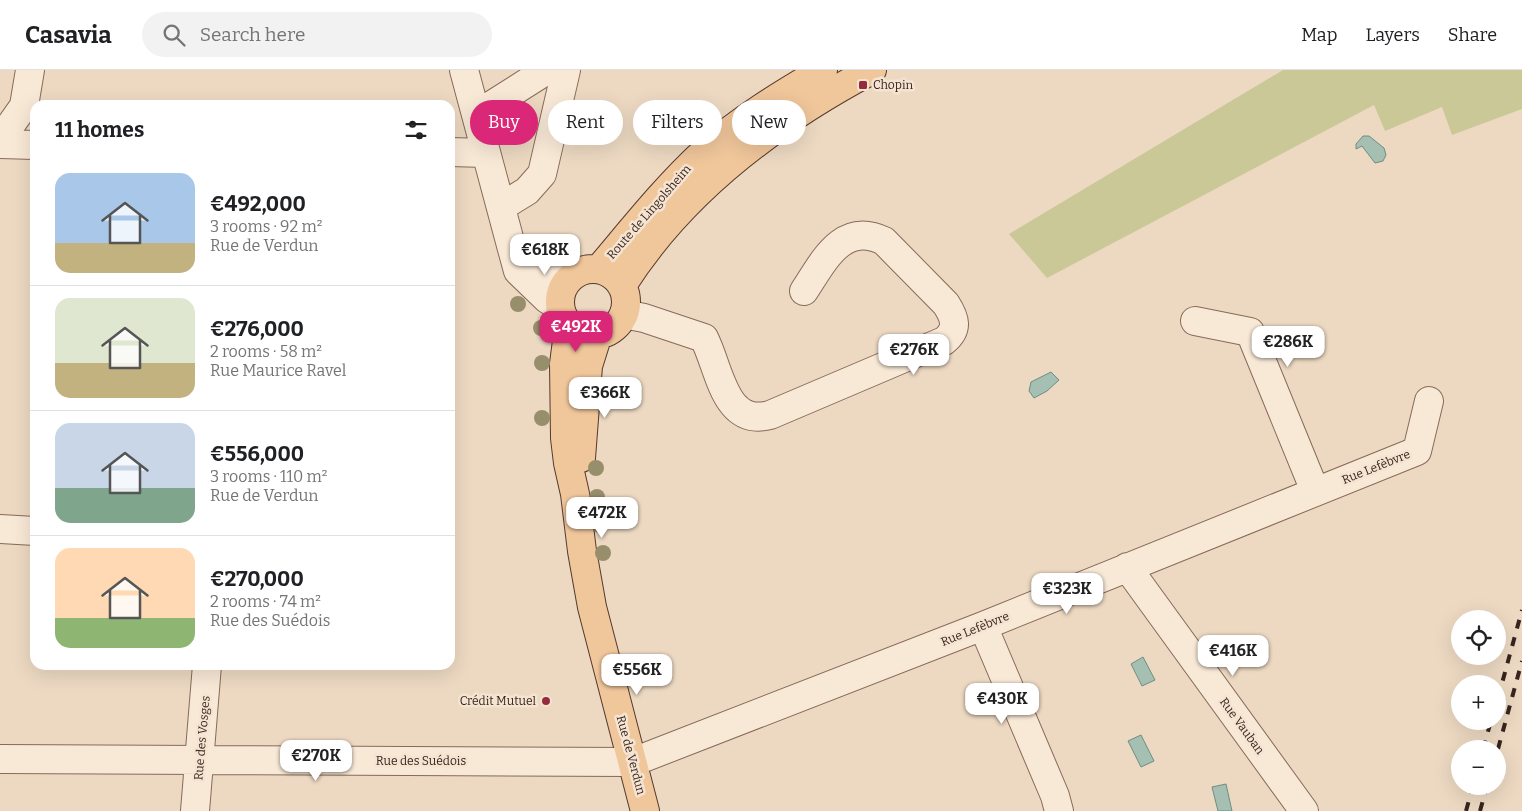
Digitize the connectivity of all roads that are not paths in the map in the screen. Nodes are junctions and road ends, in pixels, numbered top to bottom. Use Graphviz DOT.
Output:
graph roads {
  1 [pos="30,70"];
  2 [pos="464,70"];
  3 [pos="547,70"];
  4 [pos="566,70"];
  5 [pos="823,70"];
  6 [pos="872,70"];
  7 [pos="472,100"];
  8 [pos="500,100"];
  9 [pos="0,140"];
  10 [pos="0,144"];
  11 [pos="30,145"];
  12 [pos="484,145"];
  13 [pos="455,152"];
  14 [pos="486,153"];
  15 [pos="501,207"];
  16 [pos="512,249"];
  17 [pos="599,269"];
  18 [pos="569,279"];
  19 [pos="622,284"];
  20 [pos="804,291"];
  21 [pos="624,314"];
  22 [pos="565,316"];
  23 [pos="1195,321"];
  24 [pos="598,334"];
  25 [pos="1429,401"];
  26 [pos="1315,491"];
  27 [pos="575,494"];
  28 [pos="0,529"];
  29 [pos="30,531"];
  30 [pos="1127,567"];
  31 [pos="983,626"];
  32 [pos="208,670"];
  33 [pos="0,759"];
  34 [pos="200,760"];
  35 [pos="633,762"];
  36 [pos="195,811"];
  37 [pos="645,811"];
  38 [pos="1059,811"];
  39 [pos="1304,811"];
  1 -- 9 [label="street"];
  2 -- 7 [label="street"];
  3 -- 8 [label="street"];
  4 -- 15 [label="street"];
  5 -- 17 [label="main road, Route de Lingolsheim"];
  6 -- 19 [label="main road, Route de Lingolsheim"];
  10 -- 11 [label="street"];
  12 -- 14 [label="street"];
  13 -- 14 [label="street"];
  14 -- 15 [label="street"];
  15 -- 16 [label="street"];
  16 -- 18 [label="street"];
  16 -- 22 [label="street"];
  17 -- 18 [label="main road"];
  17 -- 19 [label="main road"];
  18 -- 22 [label="main road"];
  19 -- 21 [label="main road"];
  20 -- 21 [label="street"];
  21 -- 24 [label="main road"];
  22 -- 24 [label="main road"];
  22 -- 27 [label="main road, Rue de Verdun"];
  23 -- 26 [label="street"];
  24 -- 27 [label="main road, Rue de Verdun"];
  25 -- 26 [label="street, Rue Lefèbvre"];
  26 -- 30 [label="street, Rue Lefèbvre"];
  27 -- 35 [label="main road, Rue de Verdun"];
  28 -- 29 [label="street"];
  30 -- 31 [label="street, Rue Lefèbvre"];
  30 -- 39 [label="street, Rue Vauban"];
  31 -- 35 [label="street, Rue Lefèbvre"];
  31 -- 38 [label="street"];
  32 -- 34 [label="street, Rue des Vosges"];
  33 -- 34 [label="street, Rue des Suédois"];
  34 -- 35 [label="street, Rue des Suédois"];
  34 -- 36 [label="street, Rue des Vosges"];
  35 -- 37 [label="main road, Rue de Verdun"];
}
